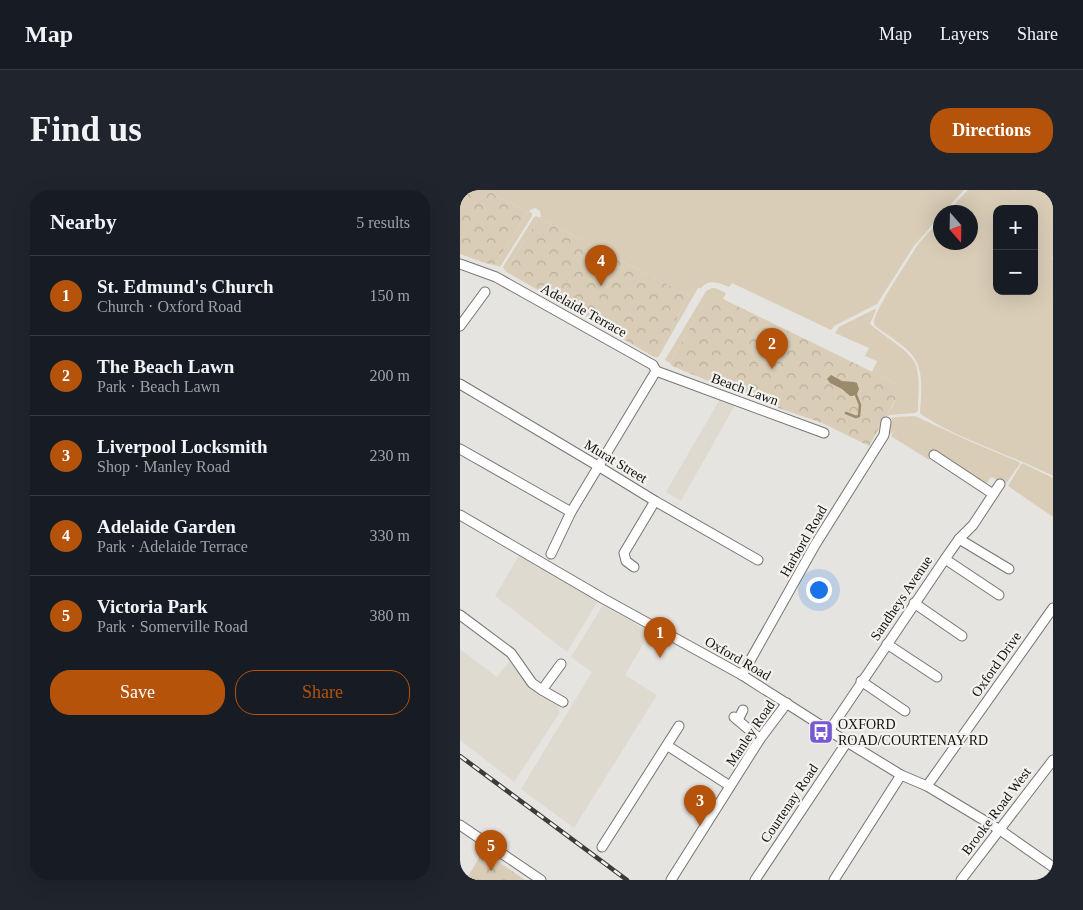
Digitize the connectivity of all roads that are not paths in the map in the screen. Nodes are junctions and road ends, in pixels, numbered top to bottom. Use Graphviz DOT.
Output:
graph roads {
  1 [pos="460,264"];
  2 [pos="485,292"];
  3 [pos="460,326"];
  4 [pos="656,371"];
  5 [pos="460,384"];
  6 [pos="886,422"];
  7 [pos="824,432"];
  8 [pos="460,449"];
  9 [pos="934,455"];
  10 [pos="598,466"];
  11 [pos="1000,484"];
  12 [pos="993,494"];
  13 [pos="655,501"];
  14 [pos="571,512"];
  15 [pos="460,515"];
  16 [pos="959,539"];
  17 [pos="551,554"];
  18 [pos="945,559"];
  19 [pos="758,560"];
  20 [pos="634,566"];
  21 [pos="1009,569"];
  22 [pos="999,595"];
  23 [pos="914,604"];
  24 [pos="1053,608"];
  25 [pos="460,615"];
  26 [pos="962,636"];
  27 [pos="887,644"];
  28 [pos="561,664"];
  29 [pos="742,675"];
  30 [pos="936,677"];
  31 [pos="862,681"];
  32 [pos="542,690"];
  33 [pos="563,702"];
  34 [pos="787,703"];
  35 [pos="744,710"];
  36 [pos="905,712"];
  37 [pos="679,726"];
  38 [pos="829,731"];
  39 [pos="760,739"];
  40 [pos="846,742"];
  41 [pos="668,746"];
  42 [pos="1053,760"];
  43 [pos="901,775"];
  44 [pos="730,786"];
  45 [pos="927,786"];
  46 [pos="463,827"];
  47 [pos="1000,830"];
  48 [pos="460,837"];
  49 [pos="602,847"];
  50 [pos="1053,867"];
  51 [pos="541,880"];
  52 [pos="671,880"];
  53 [pos="755,880"];
  54 [pos="834,880"];
  55 [pos="961,880"];
  1 -- 4 [label="street, Adelaide Terrace"];
  2 -- 3 [label="street"];
  4 -- 7 [label="street, Beach Lawn"];
  4 -- 10 [label="street"];
  5 -- 10 [label="street, Murat Street"];
  6 -- 29 [label="street, Harbord Road"];
  8 -- 14 [label="street"];
  9 -- 12 [label="street"];
  10 -- 13 [label="street, Murat Street"];
  10 -- 14 [label="street"];
  11 -- 12 [label="street, Sandheys Avenue"];
  12 -- 16 [label="street, Sandheys Avenue"];
  13 -- 19 [label="street, Murat Street"];
  13 -- 20 [label="street"];
  14 -- 17 [label="street"];
  15 -- 29 [label="street, Oxford Road"];
  16 -- 18 [label="street, Sandheys Avenue"];
  16 -- 21 [label="street"];
  18 -- 22 [label="street"];
  18 -- 23 [label="street, Sandheys Avenue"];
  23 -- 26 [label="street"];
  23 -- 27 [label="street, Sandheys Avenue"];
  24 -- 45 [label="street, Oxford Drive"];
  25 -- 32 [label="street"];
  27 -- 30 [label="street"];
  27 -- 31 [label="street, Sandheys Avenue"];
  28 -- 32 [label="street"];
  29 -- 34 [label="street, Oxford Road"];
  31 -- 36 [label="street"];
  31 -- 38 [label="street, Sandheys Avenue"];
  32 -- 33 [label="street"];
  34 -- 38 [label="street, Oxford Road"];
  34 -- 39 [label="street, Manley Road"];
  35 -- 39 [label="street"];
  37 -- 41 [label="street"];
  38 -- 40 [label="street, Oxford Road"];
  39 -- 44 [label="street, Manley Road"];
  40 -- 43 [label="street, Oxford Road"];
  40 -- 53 [label="street, Courtenay Road"];
  41 -- 44 [label="street"];
  41 -- 49 [label="street"];
  42 -- 47 [label="street, Brooke Road West"];
  43 -- 45 [label="street, Oxford Road"];
  43 -- 54 [label="street"];
  44 -- 52 [label="street, Manley Road"];
  45 -- 47 [label="street, Oxford Road"];
  46 -- 48 [label="street"];
  46 -- 51 [label="street"];
  47 -- 50 [label="street, Oxford Road"];
  47 -- 55 [label="street, Brooke Road West"];
}
